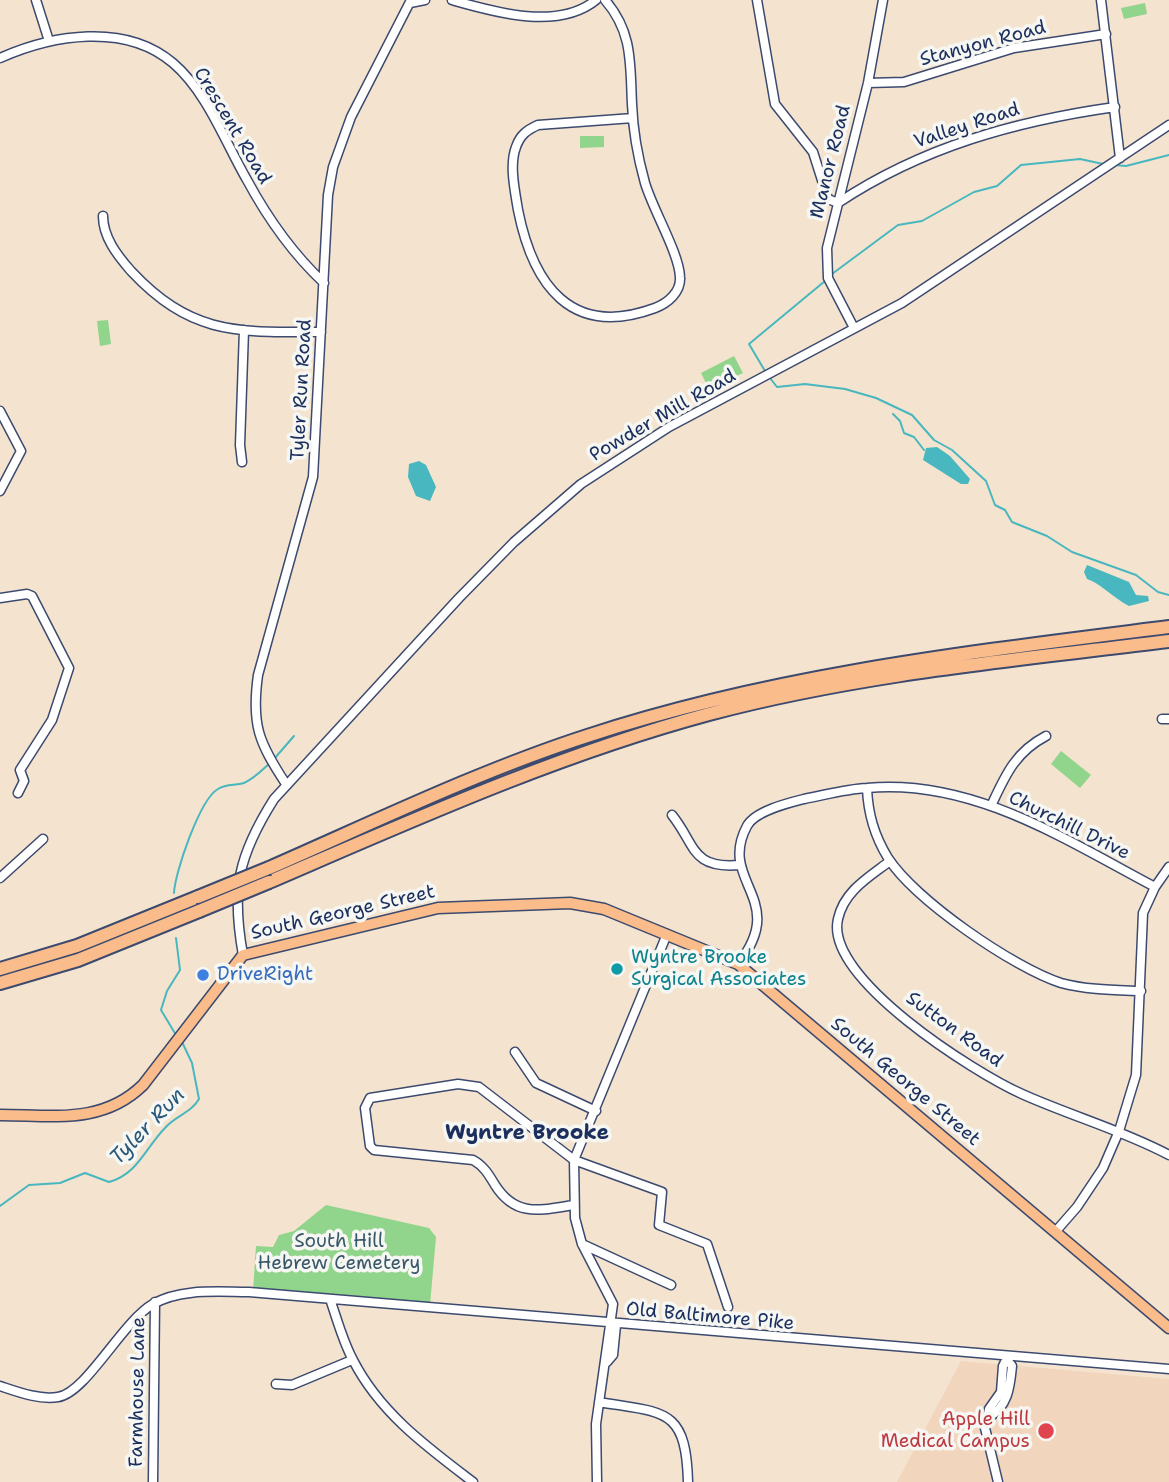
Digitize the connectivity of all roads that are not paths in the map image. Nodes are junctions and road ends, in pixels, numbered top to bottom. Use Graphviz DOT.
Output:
graph roads {
  1 [pos="36,0"];
  2 [pos="425,0"];
  3 [pos="452,0"];
  4 [pos="596,0"];
  5 [pos="605,0"];
  6 [pos="757,0"];
  7 [pos="883,0"];
  8 [pos="1101,0"];
  9 [pos="410,2"];
  10 [pos="1106,34"];
  11 [pos="49,41"];
  12 [pos="0,58"];
  13 [pos="868,83"];
  14 [pos="1115,107"];
  15 [pos="633,118"];
  16 [pos="1169,125"];
  17 [pos="1118,160"];
  18 [pos="838,203"];
  19 [pos="103,216"];
  20 [pos="324,283"];
  21 [pos="854,328"];
  22 [pos="244,330"];
  23 [pos="321,332"];
  24 [pos="0,411"];
  25 [pos="242,462"];
  26 [pos="0,491"];
  27 [pos="0,598"];
  28 [pos="1169,627"];
  29 [pos="1169,641"];
  30 [pos="1046,736"];
  31 [pos="286,785"];
  32 [pos="867,788"];
  33 [pos="18,793"];
  34 [pos="991,806"];
  35 [pos="672,815"];
  36 [pos="43,839"];
  37 [pos="890,861"];
  38 [pos="739,865"];
  39 [pos="1169,867"];
  40 [pos="2,873"];
  41 [pos="1155,887"];
  42 [pos="667,934"];
  43 [pos="243,955"];
  44 [pos="738,964"];
  45 [pos="0,969"];
  46 [pos="0,983"];
  47 [pos="1141,991"];
  48 [pos="515,1052"];
  49 [pos="596,1111"];
  50 [pos="1,1113"];
  51 [pos="1119,1131"];
  52 [pos="1169,1155"];
  53 [pos="574,1160"];
  54 [pos="574,1205"];
  55 [pos="1056,1231"];
  56 [pos="582,1244"];
  57 [pos="671,1285"];
  58 [pos="330,1299"];
  59 [pos="155,1302"];
  60 [pos="728,1307"];
  61 [pos="613,1324"];
  62 [pos="1169,1328"];
  63 [pos="1008,1358"];
  64 [pos="352,1360"];
  65 [pos="1169,1369"];
  66 [pos="276,1384"];
  67 [pos="0,1386"];
  68 [pos="599,1402"];
  69 [pos="153,1482"];
  70 [pos="473,1482"];
  71 [pos="597,1482"];
  72 [pos="688,1482"];
  73 [pos="998,1482"];
  1 -- 11 [label="street"];
  2 -- 9 [label="street"];
  3 -- 4 [label="street"];
  5 -- 15 [label="street"];
  6 -- 18 [label="street"];
  7 -- 13 [label="street, Manor Road"];
  8 -- 10 [label="street"];
  9 -- 20 [label="street, Tyler Run Road"];
  10 -- 13 [label="street, Stanyon Road"];
  10 -- 14 [label="street"];
  11 -- 12 [label="street, Crescent Road"];
  11 -- 20 [label="street, Crescent Road"];
  13 -- 18 [label="street, Manor Road"];
  14 -- 17 [label="street"];
  14 -- 18 [label="street, Valley Road"];
  15 -- 15 [label="street"];
  16 -- 17 [label="street, Powder Mill Road"];
  17 -- 21 [label="street, Powder Mill Road"];
  18 -- 21 [label="street, Manor Road"];
  19 -- 22 [label="street"];
  20 -- 23 [label="street, Tyler Run Road"];
  21 -- 31 [label="street, Powder Mill Road"];
  22 -- 23 [label="street"];
  22 -- 25 [label="street"];
  23 -- 31 [label="street, Tyler Run Road"];
  24 -- 26 [label="street"];
  27 -- 33 [label="street"];
  28 -- 45 [label="highway, bridge"];
  29 -- 46 [label="highway, bridge"];
  30 -- 34 [label="street"];
  31 -- 43 [label="street, Powder Mill Road"];
  32 -- 34 [label="street, Churchill Drive"];
  32 -- 37 [label="street"];
  32 -- 38 [label="street, Churchill Drive"];
  34 -- 41 [label="street, Churchill Drive"];
  35 -- 38 [label="street"];
  36 -- 40 [label="street"];
  37 -- 47 [label="street"];
  37 -- 51 [label="street, Sutton Road"];
  38 -- 44 [label="street"];
  39 -- 41 [label="street"];
  41 -- 47 [label="street"];
  42 -- 43 [label="main road, South George Street"];
  42 -- 44 [label="main road, South George Street"];
  42 -- 49 [label="street"];
  43 -- 50 [label="main road, South George Street"];
  44 -- 55 [label="main road, South George Street"];
  47 -- 51 [label="street"];
  48 -- 49 [label="street"];
  49 -- 53 [label="street"];
  51 -- 52 [label="street, Sutton Road"];
  51 -- 55 [label="street"];
  53 -- 54 [label="street"];
  53 -- 54 [label="street"];
  53 -- 60 [label="street"];
  54 -- 56 [label="street"];
  55 -- 62 [label="main road, South George Street"];
  56 -- 57 [label="street"];
  56 -- 61 [label="street"];
  58 -- 59 [label="street, Old Baltimore Pike"];
  58 -- 61 [label="street, Old Baltimore Pike"];
  58 -- 64 [label="street"];
  59 -- 67 [label="street"];
  59 -- 69 [label="street, Farmhouse Lane"];
  61 -- 63 [label="street, Old Baltimore Pike"];
  61 -- 68 [label="street"];
  63 -- 65 [label="street, Old Baltimore Pike"];
  63 -- 73 [label="street"];
  64 -- 66 [label="street"];
  64 -- 70 [label="street"];
  68 -- 71 [label="street"];
  68 -- 72 [label="street"];
}
